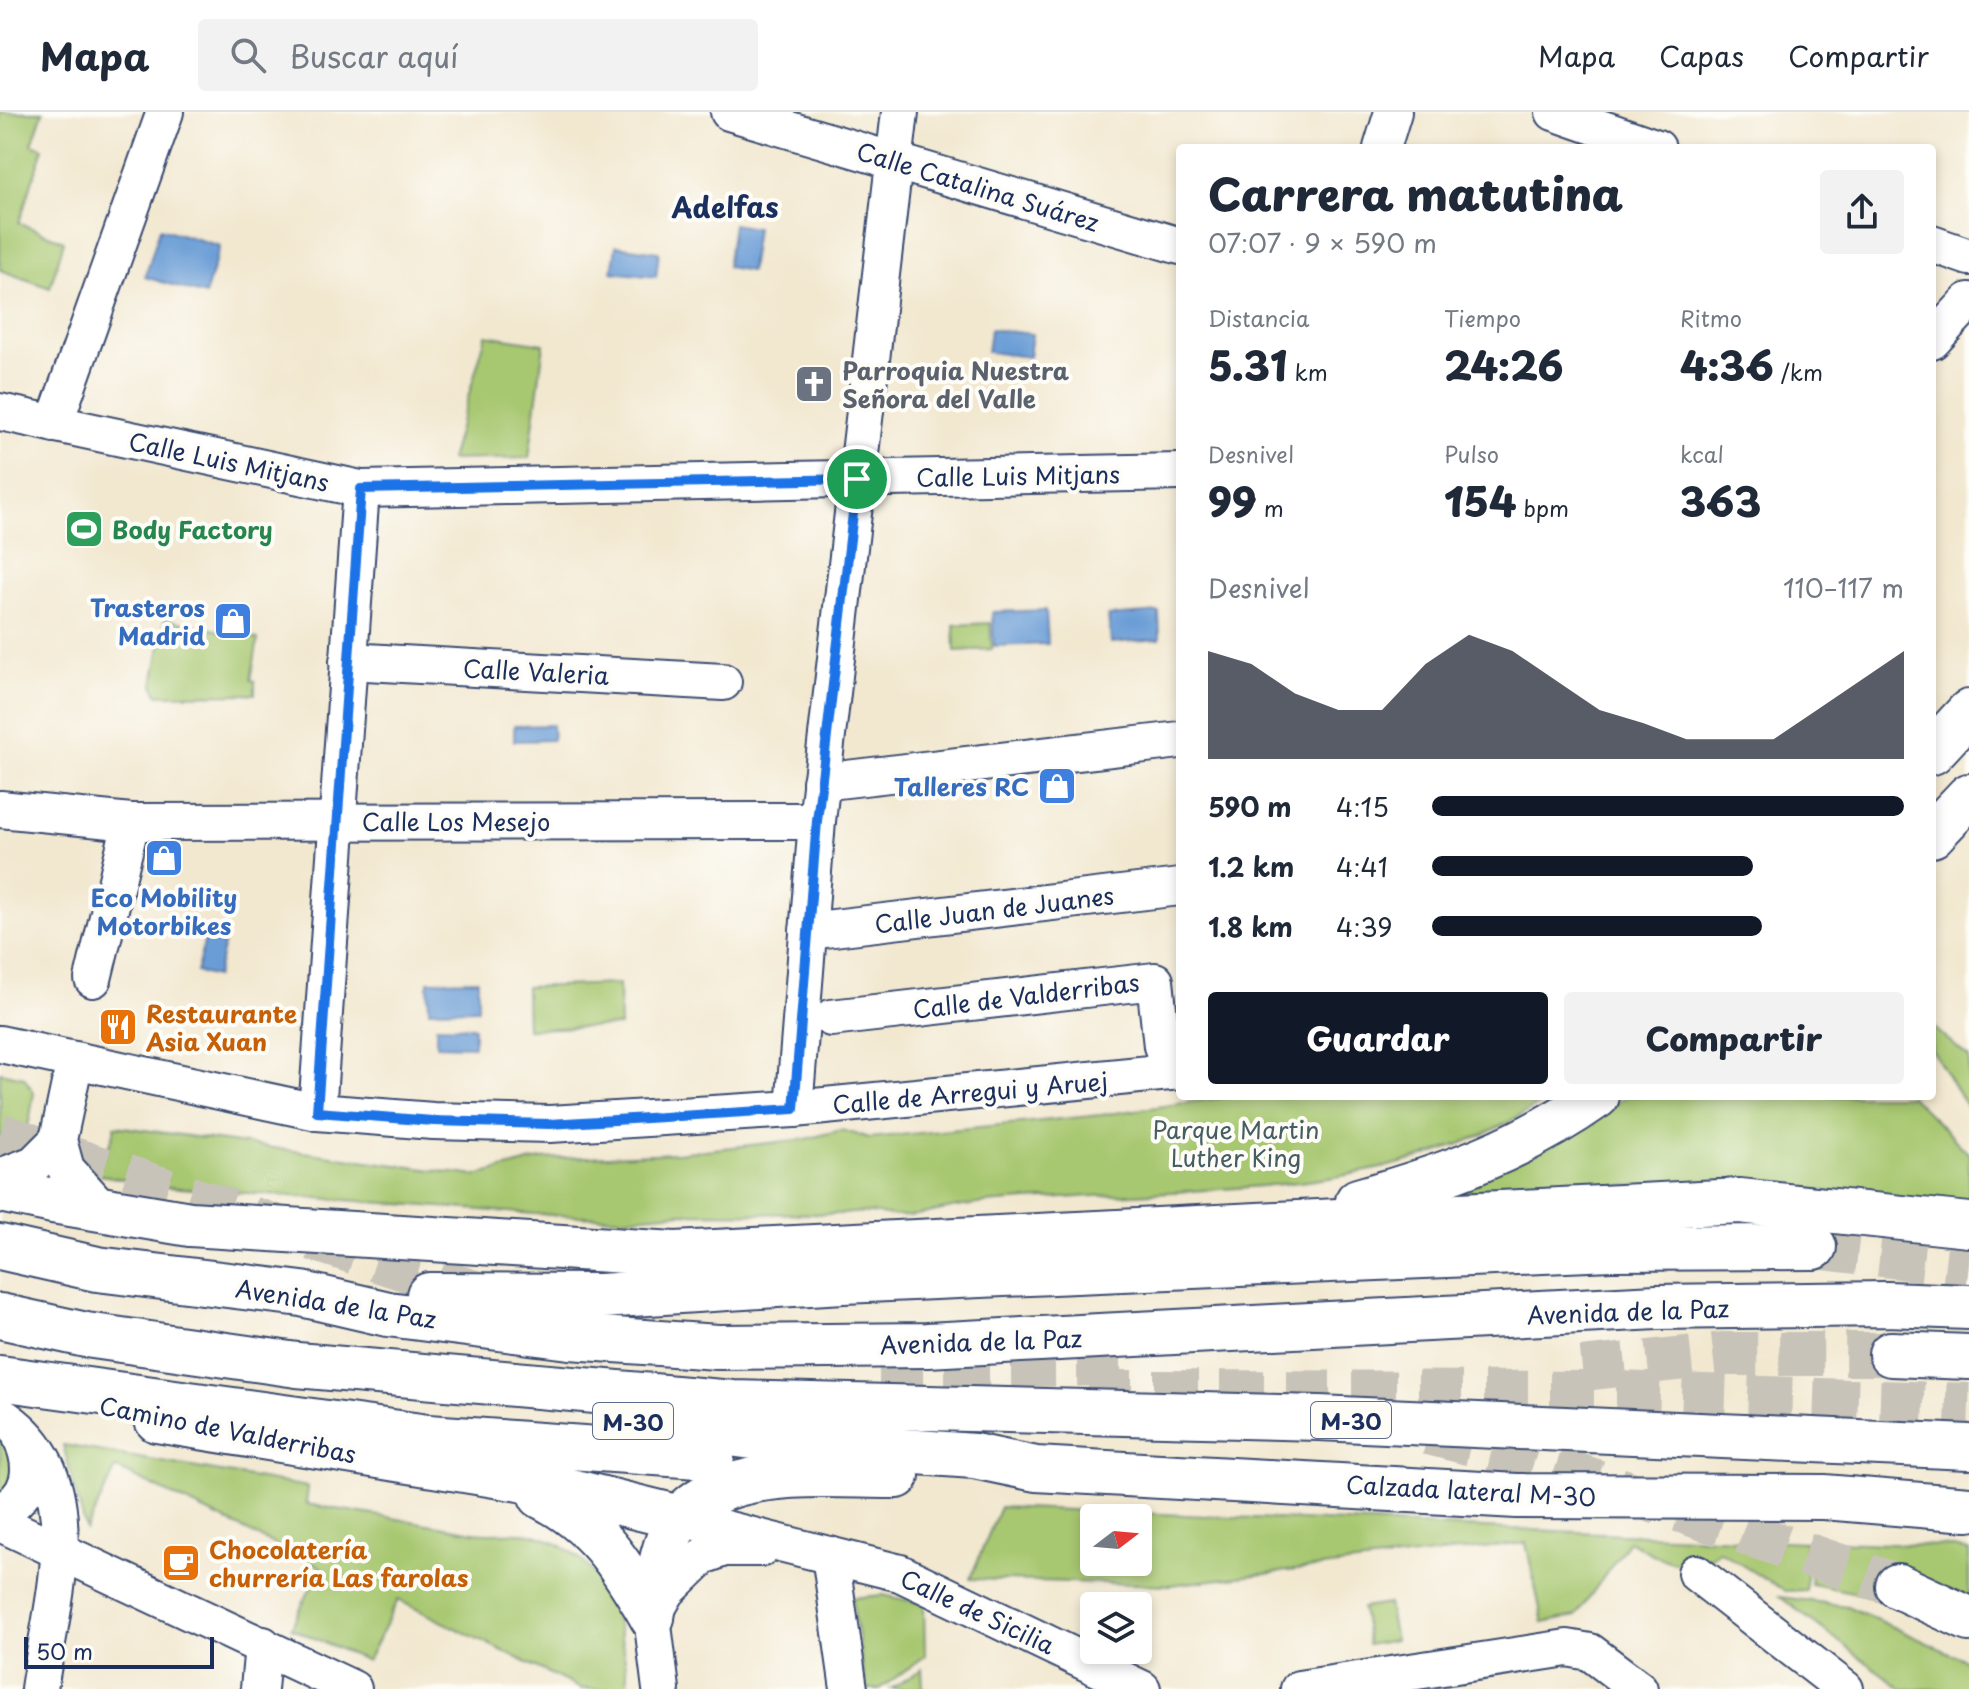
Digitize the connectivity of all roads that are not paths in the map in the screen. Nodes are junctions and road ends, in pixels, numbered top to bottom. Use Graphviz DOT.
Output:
graph roads {
  1 [pos="165,112"];
  2 [pos="729,112"];
  3 [pos="900,112"];
  4 [pos="1393,112"];
  5 [pos="1554,112"];
  6 [pos="1383,144"];
  7 [pos="1646,144"];
  8 [pos="895,161"];
  9 [pos="1176,245"];
  10 [pos="1936,245"];
  11 [pos="1969,257"];
  12 [pos="1969,301"];
  13 [pos="1936,337"];
  14 [pos="0,412"];
  15 [pos="54,424"];
  16 [pos="1176,472"];
  17 [pos="857,479"];
  18 [pos="361,489"];
  19 [pos="348,661"];
  20 [pos="723,682"];
  21 [pos="1969,712"];
  22 [pos="1176,740"];
  23 [pos="1936,748"];
  24 [pos="1969,776"];
  25 [pos="821,782"];
  26 [pos="1969,796"];
  27 [pos="0,809"];
  28 [pos="337,821"];
  29 [pos="817,821"];
  30 [pos="131,822"];
  31 [pos="1936,828"];
  32 [pos="1936,830"];
  33 [pos="1176,887"];
  34 [pos="808,931"];
  35 [pos="93,979"];
  36 [pos="831,1018"];
  37 [pos="0,1044"];
  38 [pos="1171,1058"];
  39 [pos="75,1060"];
  40 [pos="1590,1100"];
  41 [pos="794,1109"];
  42 [pos="317,1112"];
  43 [pos="58,1140"];
  44 [pos="0,1177"];
  45 [pos="0,1190"];
  46 [pos="105,1212"];
  47 [pos="1969,1225"];
  48 [pos="1206,1228"];
  49 [pos="0,1247"];
  50 [pos="1814,1247"];
  51 [pos="675,1254"];
  52 [pos="843,1281"];
  53 [pos="302,1294"];
  54 [pos="1969,1307"];
  55 [pos="0,1316"];
  56 [pos="1891,1354"];
  57 [pos="1969,1357"];
  58 [pos="297,1365"];
  59 [pos="0,1378"];
  60 [pos="8,1420"];
  61 [pos="1969,1447"];
  62 [pos="976,1465"];
  63 [pos="459,1470"];
  64 [pos="1517,1496"];
  65 [pos="1969,1509"];
  66 [pos="0,1512"];
  67 [pos="681,1518"];
  68 [pos="0,1523"];
  69 [pos="1969,1531"];
  70 [pos="59,1551"];
  71 [pos="819,1552"];
  72 [pos="1696,1573"];
  73 [pos="1898,1586"];
  74 [pos="652,1617"];
  75 [pos="1969,1619"];
  76 [pos="263,1645"];
  77 [pos="1618,1682"];
  78 [pos="1300,1688"];
  79 [pos="39,1689"];
  80 [pos="259,1689"];
  81 [pos="353,1689"];
  82 [pos="661,1689"];
  83 [pos="849,1689"];
  84 [pos="1142,1689"];
  85 [pos="1845,1689"];
  1 -- 15 [label="street"];
  2 -- 8 [label="street, Calle Catalina Suárez"];
  3 -- 8 [label="street"];
  4 -- 6 [label="street"];
  5 -- 7 [label="street"];
  8 -- 9 [label="street, Calle Catalina Suárez"];
  8 -- 17 [label="street"];
  10 -- 11 [label="street"];
  12 -- 13 [label="street"];
  14 -- 15 [label="street, Calle Luis Mitjans"];
  15 -- 18 [label="street, Calle Luis Mitjans"];
  16 -- 17 [label="street, Calle Luis Mitjans"];
  17 -- 18 [label="street, Calle Luis Mitjans"];
  17 -- 25 [label="street"];
  18 -- 19 [label="street"];
  19 -- 20 [label="street, Calle Valeria"];
  19 -- 28 [label="street"];
  21 -- 23 [label="main road"];
  22 -- 25 [label="street"];
  24 -- 31 [label="street"];
  25 -- 29 [label="street"];
  26 -- 32 [label="main road"];
  27 -- 30 [label="street, Calle Los Mesejo"];
  28 -- 29 [label="street, Calle Los Mesejo"];
  28 -- 30 [label="street, Calle Los Mesejo"];
  28 -- 42 [label="street"];
  29 -- 34 [label="street"];
  30 -- 35 [label="street"];
  33 -- 34 [label="street, Calle Juan de Juanes"];
  34 -- 41 [label="street"];
  36 -- 38 [label="street, Calle de Valderribas"];
  37 -- 39 [label="street, Calle de Arregui y Aruej"];
  38 -- 41 [label="street, Calle de Arregui y Aruej"];
  39 -- 42 [label="street, Calle de Arregui y Aruej"];
  39 -- 43 [label="street"];
  40 -- 48 [label="main road"];
  41 -- 42 [label="street, Calle de Arregui y Aruej"];
  43 -- 44 [label="street"];
  43 -- 46 [label="street"];
  45 -- 46 [label="main road"];
  46 -- 51 [label="main road"];
  47 -- 48 [label="main road"];
  48 -- 51 [label="main road"];
  49 -- 53 [label="main road, Avenida de la Paz"];
  50 -- 52 [label="main road"];
  51 -- 52 [label="main road"];
  52 -- 53 [label="main road"];
  53 -- 54 [label="main road, Avenida de la Paz"];
  55 -- 58 [label="main road, M-30"];
  56 -- 57 [label="main road"];
  58 -- 61 [label="main road, M-30"];
  58 -- 62 [label="main road, M-30"];
  59 -- 62 [label="main road"];
  59 -- 63 [label="main road, Camino de Valderribas"];
  60 -- 66 [label="street"];
  60 -- 70 [label="street"];
  62 -- 64 [label="main road, Calzada lateral M-30"];
  62 -- 67 [label="main road"];
  63 -- 67 [label="main road, Calle de Sicilia"];
  63 -- 74 [label="main road"];
  64 -- 65 [label="main road, Calzada lateral M-30"];
  64 -- 69 [label="main road"];
  67 -- 71 [label="street, Calle de Sicilia"];
  67 -- 74 [label="main road"];
  68 -- 70 [label="street"];
  70 -- 76 [label="street"];
  70 -- 79 [label="street"];
  71 -- 74 [label="street, Calle de Sicilia"];
  71 -- 83 [label="street"];
  71 -- 84 [label="street, Calle de Sicilia"];
  72 -- 85 [label="street"];
  73 -- 75 [label="main road"];
  74 -- 82 [label="street"];
  76 -- 80 [label="street"];
  76 -- 81 [label="street"];
  77 -- 78 [label="street"];
}
